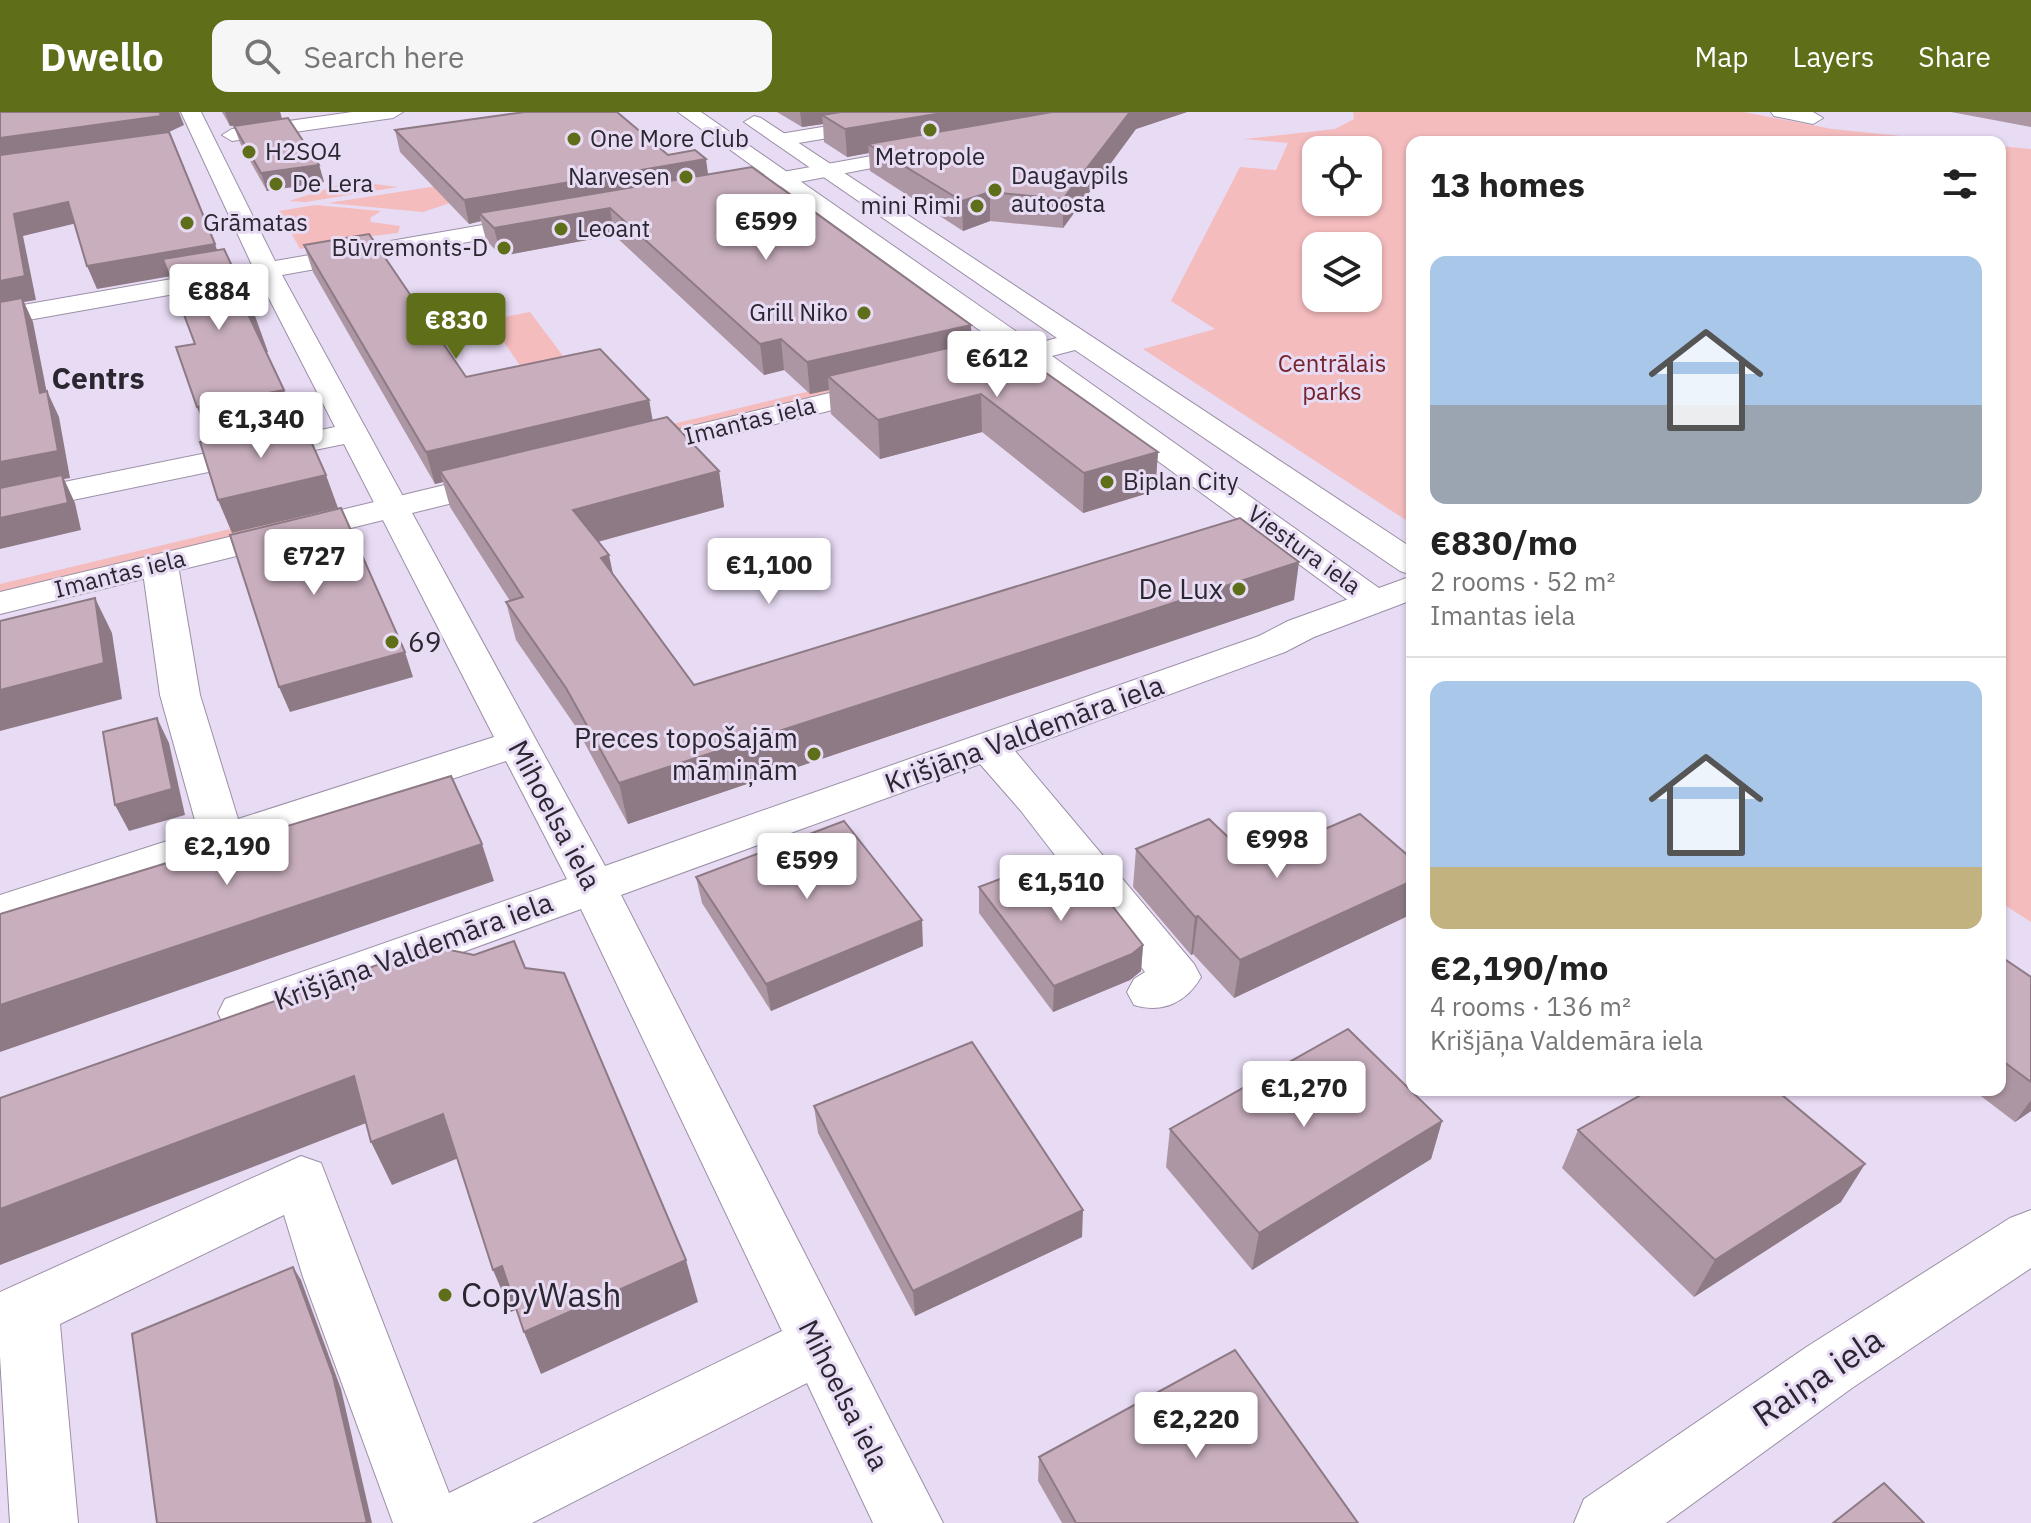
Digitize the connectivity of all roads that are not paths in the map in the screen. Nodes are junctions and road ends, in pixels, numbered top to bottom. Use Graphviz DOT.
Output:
graph roads {
  1 [pos="191,112"];
  2 [pos="393,112"];
  3 [pos="688,112"];
  4 [pos="739,112"];
  5 [pos="948,112"];
  6 [pos="1781,112"];
  7 [pos="1813,118"];
  8 [pos="203,139"];
  9 [pos="780,140"];
  10 [pos="177,143"];
  11 [pos="945,149"];
  12 [pos="823,171"];
  13 [pos="781,178"];
  14 [pos="684,197"];
  15 [pos="563,218"];
  16 [pos="267,270"];
  17 [pos="0,317"];
  18 [pos="1067,332"];
  19 [pos="1016,345"];
  20 [pos="352,433"];
  21 [pos="606,443"];
  22 [pos="516,465"];
  23 [pos="387,496"];
  24 [pos="0,505"];
  25 [pos="1406,560"];
  26 [pos="160,565"];
  27 [pos="0,573"];
  28 [pos="1406,589"];
  29 [pos="1373,601"];
  30 [pos="0,603"];
  31 [pos="517,743"];
  32 [pos="988,747"];
  33 [pos="223,841"];
  34 [pos="594,887"];
  35 [pos="0,912"];
  36 [pos="1152,992"];
  37 [pos="195,1030"];
  38 [pos="2031,1236"];
  39 [pos="14,1317"];
  40 [pos="818,1345"];
  41 [pos="44,1523"];
  42 [pos="427,1523"];
  43 [pos="461,1523"];
  44 [pos="909,1523"];
  45 [pos="1608,1523"];
  1 -- 8 [label="street, Mihoelsa iela"];
  2 -- 8 [label="street"];
  3 -- 13 [label="street, Viestura iela"];
  4 -- 9 [label="street, Viestura iela"];
  5 -- 9 [label="street"];
  6 -- 7 [label="street"];
  8 -- 10 [label="street"];
  8 -- 16 [label="street, Mihoelsa iela"];
  9 -- 12 [label="street, Viestura iela"];
  11 -- 12 [label="street"];
  12 -- 13 [label="street"];
  12 -- 18 [label="street, Viestura iela"];
  13 -- 14 [label="street"];
  13 -- 19 [label="street, Viestura iela"];
  15 -- 16 [label="street"];
  16 -- 17 [label="street"];
  16 -- 20 [label="street, Mihoelsa iela"];
  18 -- 19 [label="street, Imantas iela"];
  18 -- 25 [label="street, Viestura iela"];
  19 -- 21 [label="street, Imantas iela"];
  19 -- 29 [label="street, Viestura iela"];
  20 -- 23 [label="street, Mihoelsa iela"];
  20 -- 24 [label="street"];
  22 -- 23 [label="street, Imantas iela"];
  23 -- 26 [label="street, Imantas iela"];
  23 -- 27 [label="street, Imantas iela"];
  23 -- 31 [label="street, Mihoelsa iela"];
  26 -- 30 [label="street, Imantas iela"];
  26 -- 33 [label="street"];
  28 -- 29 [label="street, Krišjāņa Valdemāra iela"];
  29 -- 32 [label="street, Krišjāņa Valdemāra iela"];
  31 -- 33 [label="street"];
  31 -- 34 [label="street, Mihoelsa iela"];
  32 -- 34 [label="street, Krišjāņa Valdemāra iela"];
  32 -- 36 [label="street"];
  33 -- 35 [label="street"];
  34 -- 37 [label="street, Krišjāņa Valdemāra iela"];
  34 -- 40 [label="street, Mihoelsa iela"];
  38 -- 45 [label="street, Raiņa iela"];
  39 -- 41 [label="street"];
  39 -- 42 [label="street"];
  40 -- 43 [label="street"];
  40 -- 44 [label="street, Mihoelsa iela"];
}
